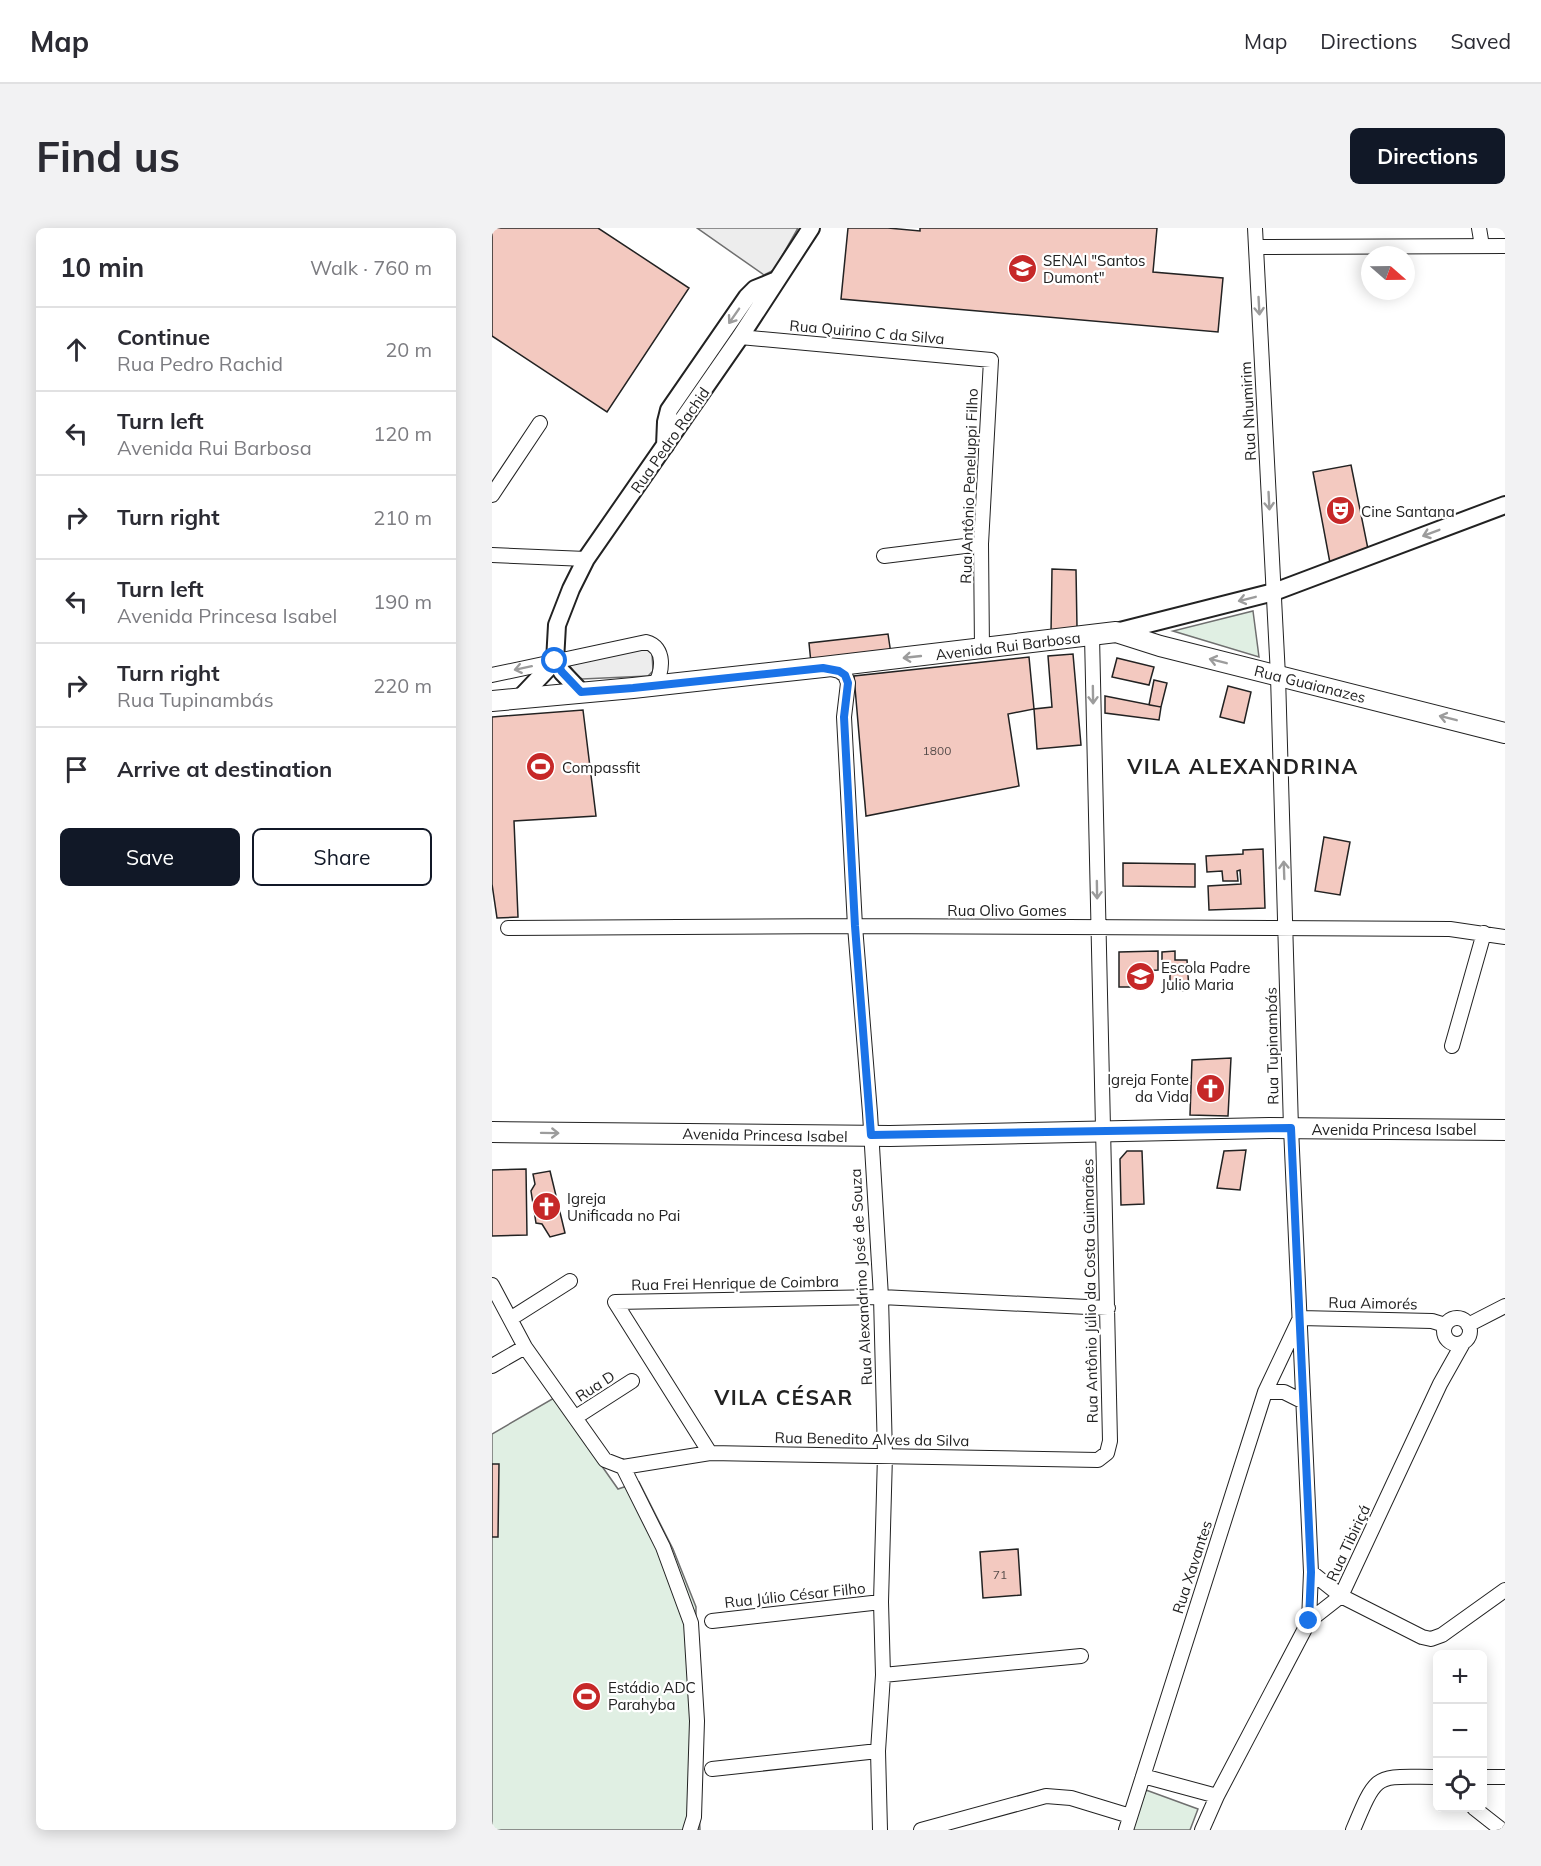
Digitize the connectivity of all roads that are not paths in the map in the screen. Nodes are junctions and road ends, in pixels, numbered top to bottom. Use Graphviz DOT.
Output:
graph roads {
  1 [pos="811,228"];
  2 [pos="1255,228"];
  3 [pos="1479,228"];
  4 [pos="1482,246"];
  5 [pos="1505,246"];
  6 [pos="1256,247"];
  7 [pos="777,280"];
  8 [pos="740,337"];
  9 [pos="991,360"];
  10 [pos="540,423"];
  11 [pos="665,448"];
  12 [pos="492,495"];
  13 [pos="1505,505"];
  14 [pos="981,544"];
  15 [pos="492,555"];
  16 [pos="884,556"];
  17 [pos="586,560"];
  18 [pos="1274,592"];
  19 [pos="1116,632"];
  20 [pos="1092,636"];
  21 [pos="982,650"];
  22 [pos="555,661"];
  23 [pos="823,668"];
  24 [pos="492,675"];
  25 [pos="1278,676"];
  26 [pos="654,686"];
  27 [pos="581,692"];
  28 [pos="521,697"];
  29 [pos="492,701"];
  30 [pos="1505,733"];
  31 [pos="855,926"];
  32 [pos="1097,927"];
  33 [pos="508,928"];
  34 [pos="1286,928"];
  35 [pos="1484,933"];
  36 [pos="1505,937"];
  37 [pos="1452,1046"];
  38 [pos="1291,1128"];
  39 [pos="1505,1130"];
  40 [pos="492,1132"];
  41 [pos="1104,1132"];
  42 [pos="871,1135"];
  43 [pos="570,1281"];
  44 [pos="492,1285"];
  45 [pos="881,1297"];
  46 [pos="1505,1306"];
  47 [pos="1108,1308"];
  48 [pos="1300,1318"];
  49 [pos="510,1319"];
  50 [pos="1445,1325"];
  51 [pos="1468,1325"];
  52 [pos="1448,1341"];
  53 [pos="1463,1343"];
  54 [pos="525,1347"];
  55 [pos="492,1366"];
  56 [pos="632,1382"];
  57 [pos="1440,1384"];
  58 [pos="1265,1392"];
  59 [pos="1302,1401"];
  60 [pos="576,1418"];
  61 [pos="1110,1441"];
  62 [pos="710,1453"];
  63 [pos="885,1455"];
  64 [pos="623,1467"];
  65 [pos="1311,1572"];
  66 [pos="1505,1590"];
  67 [pos="1341,1596"];
  68 [pos="881,1602"];
  69 [pos="712,1621"];
  70 [pos="1309,1621"];
  71 [pos="1081,1656"];
  72 [pos="883,1675"];
  73 [pos="878,1751"];
  74 [pos="712,1769"];
  75 [pos="1143,1776"];
  76 [pos="1433,1777"];
  77 [pos="1505,1777"];
  78 [pos="1487,1779"];
  79 [pos="1217,1796"];
  80 [pos="1481,1812"];
  81 [pos="1130,1816"];
  82 [pos="690,1830"];
  83 [pos="880,1830"];
  84 [pos="921,1830"];
  85 [pos="1126,1830"];
  86 [pos="1202,1830"];
  87 [pos="1353,1830"];
  88 [pos="1502,1830"];
  1 -- 7 [label="street, Rua Pedro Rachid"];
  2 -- 6 [label="street, Rua Nhumirim"];
  3 -- 4 [label="street"];
  4 -- 5 [label="street"];
  4 -- 6 [label="street"];
  6 -- 18 [label="street, Rua Nhumirim, one-way"];
  7 -- 8 [label="street, Rua Pedro Rachid"];
  7 -- 11 [label="street, one-way"];
  8 -- 9 [label="street, Rua Quirino C da Silva"];
  8 -- 11 [label="street, Rua Pedro Rachid"];
  9 -- 14 [label="street, Rua Antônio Peneluppi Filho"];
  10 -- 12 [label="street"];
  11 -- 17 [label="street, Rua Pedro Rachid"];
  13 -- 18 [label="street, Avenida Rui Barbosa, one-way"];
  14 -- 16 [label="street"];
  14 -- 21 [label="street, Rua Antônio Peneluppi Filho"];
  15 -- 17 [label="street"];
  17 -- 22 [label="street, Rua Pedro Rachid"];
  18 -- 19 [label="street, Avenida Rui Barbosa, one-way"];
  18 -- 25 [label="street, Rua Tupinambás"];
  19 -- 20 [label="main road, Avenida Rui Barbosa"];
  25 -- 19 [label="main road, Rua Guaianazes, one-way"];
  20 -- 21 [label="main road, Avenida Rui Barbosa"];
  20 -- 32 [label="street, Rua Antônio Júlio da Costa Guimarães, one-way"];
  21 -- 23 [label="main road, Avenida Rui Barbosa, one-way"];
  22 -- 24 [label="street, one-way"];
  22 -- 26 [label="street"];
  22 -- 27 [label="street"];
  22 -- 28 [label="street"];
  23 -- 26 [label="main road, Avenida Rui Barbosa"];
  23 -- 31 [label="street, Rua Alexandrino José de Souza"];
  30 -- 25 [label="main road, Rua Guaianazes, one-way"];
  34 -- 25 [label="street, Rua Tupinambás, one-way"];
  26 -- 27 [label="main road, Avenida Rui Barbosa"];
  27 -- 28 [label="main road, Avenida Rui Barbosa"];
  28 -- 29 [label="main road, Avenida Rui Barbosa"];
  31 -- 32 [label="street, Rua Olivo Gomes"];
  31 -- 33 [label="street, Rua Olivo Gomes"];
  31 -- 42 [label="street, Rua Alexandrino José de Souza"];
  32 -- 34 [label="street, Rua Olivo Gomes"];
  32 -- 41 [label="street, Rua Antônio Júlio da Costa Guimarães"];
  34 -- 35 [label="street, Rua Olivo Gomes"];
  34 -- 38 [label="street, Rua Tupinambás"];
  35 -- 36 [label="street, Rua Olivo Gomes"];
  35 -- 37 [label="street"];
  38 -- 39 [label="main road, Avenida Princesa Isabel"];
  38 -- 41 [label="main road, Avenida Princesa Isabel"];
  38 -- 48 [label="street, Rua Tupinambás"];
  40 -- 42 [label="main road, Avenida Princesa Isabel, one-way"];
  41 -- 42 [label="main road, Avenida Princesa Isabel"];
  41 -- 47 [label="street, Rua Antônio Júlio da Costa Guimarães"];
  42 -- 45 [label="street, Rua Alexandrino José de Souza"];
  43 -- 49 [label="street"];
  44 -- 49 [label="street"];
  45 -- 47 [label="street, Rua Frei Henrique de Coimbra"];
  45 -- 62 [label="street, Rua Frei Henrique de Coimbra"];
  45 -- 63 [label="street, Rua Alexandrino José de Souza"];
  46 -- 51 [label="street"];
  47 -- 61 [label="street, Rua Antônio Júlio da Costa Guimarães"];
  48 -- 50 [label="street, Rua Aimorés"];
  48 -- 58 [label="street, Rua Xavantes"];
  48 -- 59 [label="street, Rua Tupinambás"];
  49 -- 54 [label="street"];
  50 -- 51 [label="street"];
  50 -- 52 [label="street"];
  51 -- 53 [label="street"];
  52 -- 53 [label="street"];
  52 -- 57 [label="street, Rua Tibiriçá"];
  53 -- 57 [label="street, Rua Tibiriçá"];
  54 -- 55 [label="street"];
  54 -- 60 [label="street"];
  56 -- 60 [label="street, Rua D"];
  57 -- 67 [label="street, Rua Tibiriçá"];
  58 -- 59 [label="street"];
  58 -- 75 [label="street, Rua Xavantes"];
  59 -- 65 [label="street, Rua Tupinambás"];
  60 -- 64 [label="street"];
  61 -- 63 [label="street, Rua Benedito Alves da Silva"];
  62 -- 63 [label="street, Rua Benedito Alves da Silva"];
  62 -- 64 [label="street, Rua Benedito Alves da Silva"];
  63 -- 68 [label="street, Rua Alexandrino José de Souza"];
  64 -- 82 [label="street"];
  65 -- 67 [label="street"];
  65 -- 70 [label="street, Rua Tupinambás"];
  66 -- 67 [label="street"];
  67 -- 70 [label="street, Rua Tibiriçá"];
  68 -- 69 [label="street, Rua Júlio César Filho"];
  68 -- 72 [label="street, Rua Alexandrino José de Souza"];
  70 -- 79 [label="street, Rua Tibiriçá"];
  71 -- 72 [label="street"];
  72 -- 73 [label="street, Rua Alexandrino José de Souza"];
  73 -- 74 [label="street"];
  73 -- 83 [label="street, Rua Alexandrino José de Souza"];
  75 -- 79 [label="street"];
  75 -- 81 [label="street, Rua Xavantes"];
  76 -- 87 [label="street"];
  77 -- 78 [label="street"];
  79 -- 86 [label="street, Rua Tibiriçá"];
  80 -- 88 [label="street"];
  81 -- 84 [label="street"];
  81 -- 85 [label="street, Rua Xavantes"];
}
